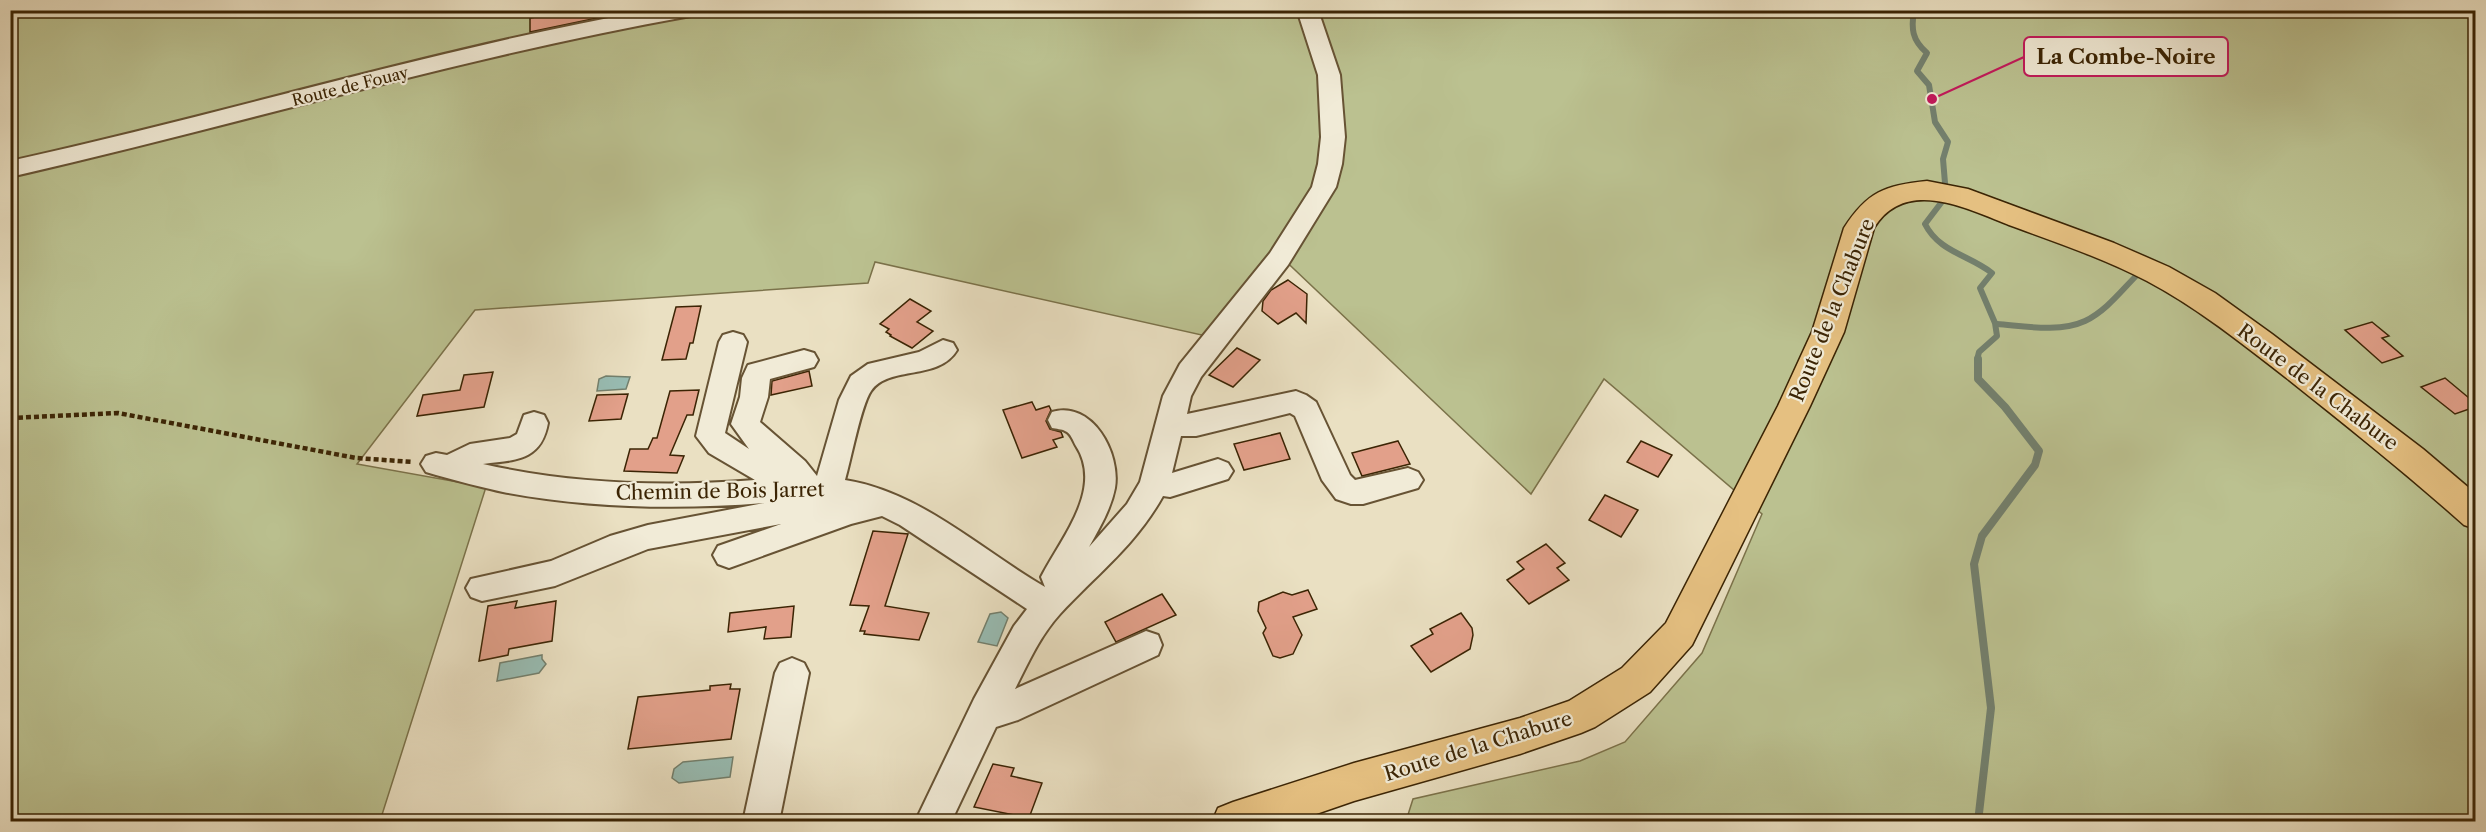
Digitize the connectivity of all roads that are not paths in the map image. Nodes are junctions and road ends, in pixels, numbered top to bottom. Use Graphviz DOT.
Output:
graph roads {
  1 [pos="691,10"];
  2 [pos="1307,10"];
  3 [pos="10,169"];
  4 [pos="733,342"];
  5 [pos="943,350"];
  6 [pos="804,360"];
  7 [pos="1062,420"];
  8 [pos="534,423"];
  9 [pos="1169,426"];
  10 [pos="1218,471"];
  11 [pos="1408,480"];
  12 [pos="1155,483"];
  13 [pos="811,489"];
  14 [pos="884,503"];
  15 [pos="2475,514"];
  16 [pos="729,555"];
  17 [pos="482,588"];
  18 [pos="1057,596"];
  19 [pos="1146,645"];
  20 [pos="792,674"];
  21 [pos="986,710"];
  22 [pos="761,822"];
  23 [pos="933,822"];
  24 [pos="1233,822"];
  1 -- 3 [label="street, Route de Fouay"];
  2 -- 9 [label="street"];
  4 -- 13 [label="street"];
  5 -- 13 [label="street"];
  6 -- 13 [label="street"];
  7 -- 18 [label="street"];
  8 -- 13 [label="street, Chemin de Bois Jarret"];
  9 -- 11 [label="street"];
  9 -- 12 [label="street"];
  10 -- 12 [label="street"];
  12 -- 18 [label="street"];
  13 -- 14 [label="street, Chemin de Bois Jarret"];
  13 -- 17 [label="street"];
  14 -- 16 [label="street"];
  14 -- 18 [label="street, Chemin de Bois Jarret"];
  15 -- 24 [label="main road, Route de la Chabure"];
  18 -- 21 [label="street"];
  19 -- 21 [label="street"];
  20 -- 22 [label="street"];
  21 -- 23 [label="street"];
}
